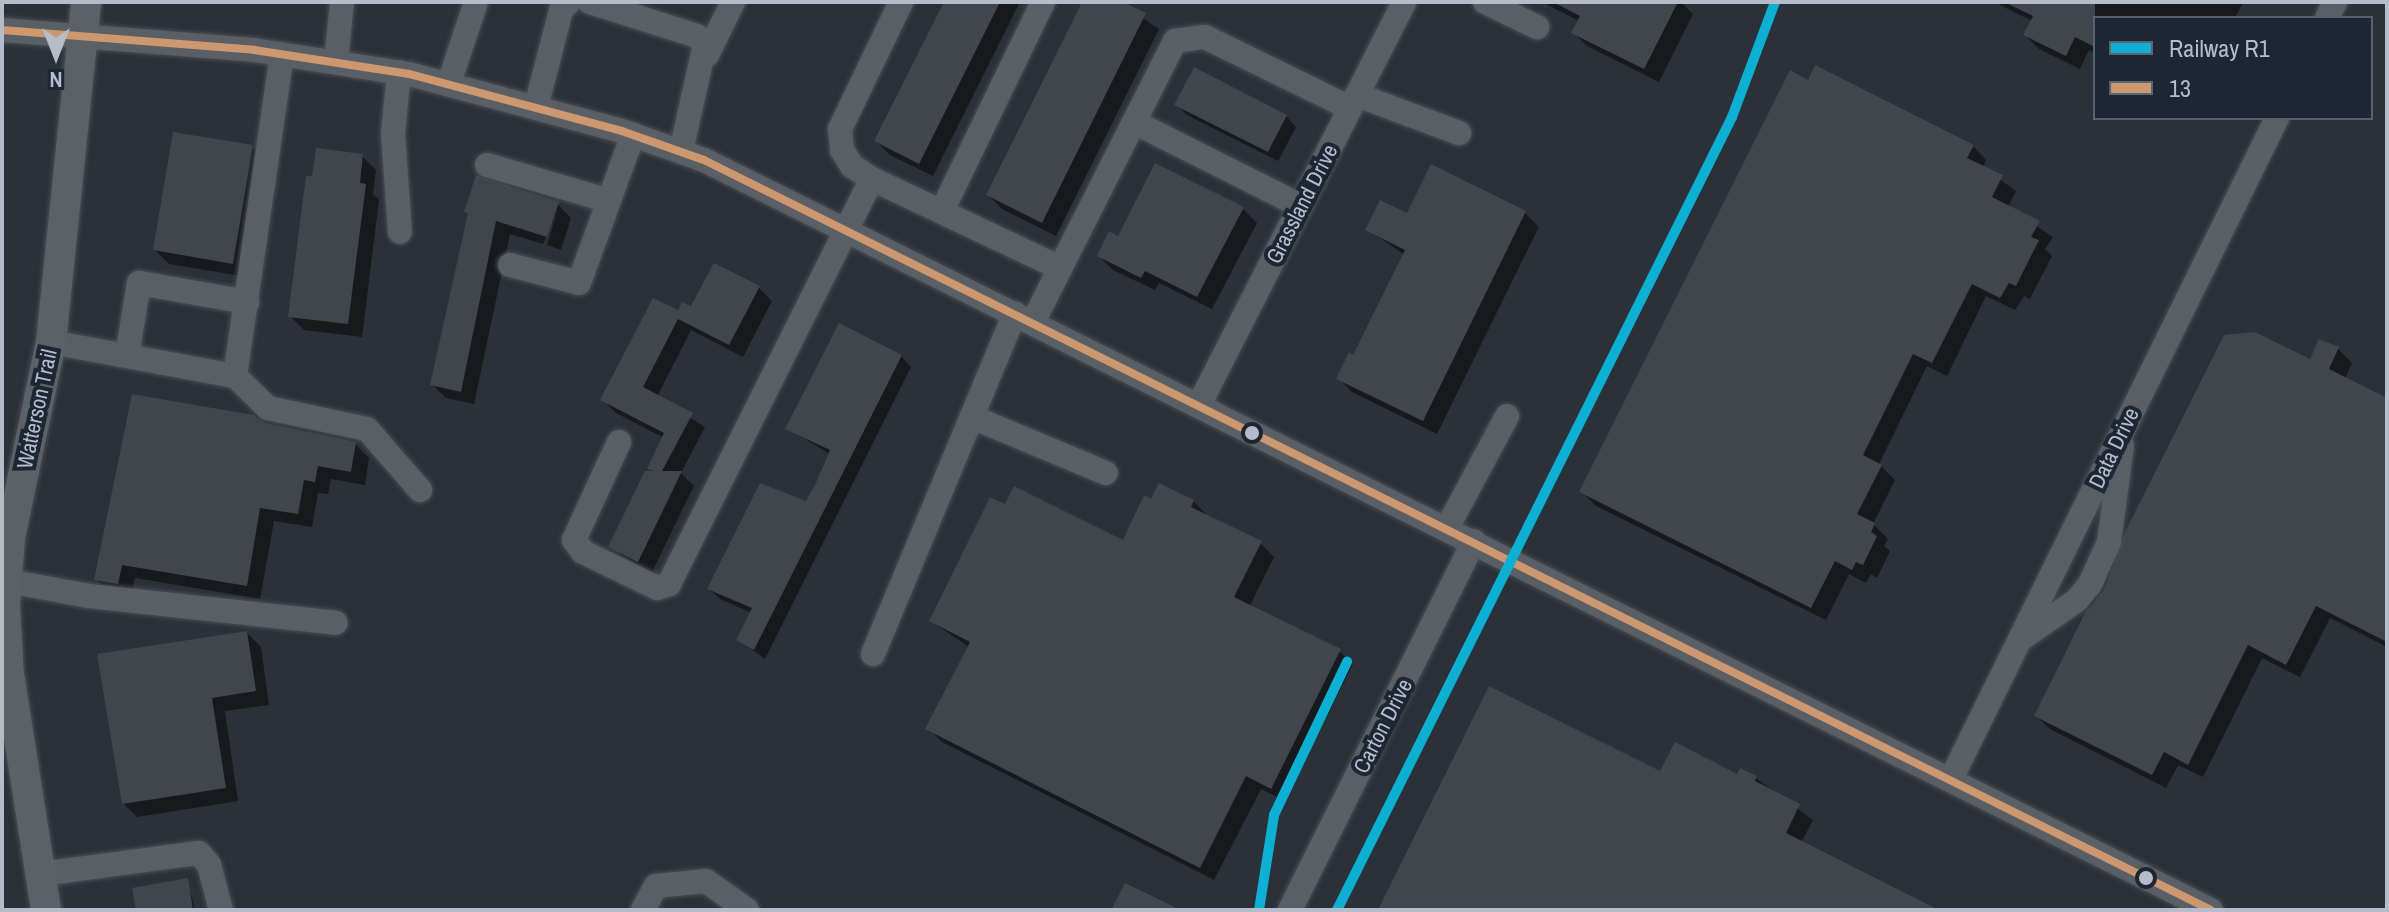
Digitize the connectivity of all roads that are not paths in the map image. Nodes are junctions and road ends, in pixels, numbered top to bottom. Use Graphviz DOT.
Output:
graph roads {
  1 [pos="86,2"];
  2 [pos="342,2"];
  3 [pos="476,2"];
  4 [pos="569,2"];
  5 [pos="590,2"];
  6 [pos="733,2"];
  7 [pos="901,2"];
  8 [pos="1043,2"];
  9 [pos="1404,2"];
  10 [pos="1485,2"];
  11 [pos="1537,27"];
  12 [pos="2,30"];
  13 [pos="83,35"];
  14 [pos="282,54"];
  15 [pos="707,55"];
  16 [pos="336,61"];
  17 [pos="399,72"];
  18 [pos="449,83"];
  19 [pos="1353,102"];
  20 [pos="536,107"];
  21 [pos="2276,120"];
  22 [pos="1134,122"];
  23 [pos="1459,133"];
  24 [pos="633,135"];
  25 [pos="681,151"];
  26 [pos="487,165"];
  27 [pos="872,179"];
  28 [pos="609,201"];
  29 [pos="1301,206"];
  30 [pos="942,211"];
  31 [pos="847,230"];
  32 [pos="400,232"];
  33 [pos="510,265"];
  34 [pos="1060,268"];
  35 [pos="247,302"];
  36 [pos="1024,318"];
  37 [pos="51,342"];
  38 [pos="127,356"];
  39 [pos="235,376"];
  40 [pos="1199,405"];
  41 [pos="1507,416"];
  42 [pos="972,417"];
  43 [pos="2124,428"];
  44 [pos="619,442"];
  45 [pos="1106,473"];
  46 [pos="420,490"];
  47 [pos="1447,528"];
  48 [pos="1474,541"];
  49 [pos="4,580"];
  50 [pos="336,623"];
  51 [pos="2020,640"];
  52 [pos="873,654"];
  53 [pos="1951,779"];
  54 [pos="41,874"];
  55 [pos="46,910"];
  56 [pos="221,910"];
  57 [pos="643,910"];
  58 [pos="747,910"];
  59 [pos="1290,910"];
  60 [pos="2211,910"];
  1 -- 13 [label="main road, Watterson Trail"];
  2 -- 16 [label="street"];
  3 -- 18 [label="street"];
  4 -- 20 [label="street"];
  5 -- 15 [label="street"];
  6 -- 15 [label="street"];
  7 -- 27 [label="street"];
  8 -- 30 [label="street"];
  9 -- 19 [label="street, Grassland Drive"];
  10 -- 11 [label="street"];
  12 -- 13 [label="street"];
  13 -- 14 [label="street"];
  13 -- 37 [label="main road, Watterson Trail"];
  14 -- 16 [label="street"];
  14 -- 35 [label="street"];
  15 -- 25 [label="street"];
  16 -- 17 [label="street"];
  17 -- 18 [label="street"];
  17 -- 32 [label="street"];
  18 -- 20 [label="street"];
  19 -- 22 [label="street"];
  19 -- 23 [label="street"];
  19 -- 29 [label="street, Grassland Drive"];
  20 -- 24 [label="street"];
  21 -- 43 [label="street, Data Drive"];
  22 -- 29 [label="street"];
  22 -- 34 [label="street"];
  24 -- 25 [label="street"];
  24 -- 28 [label="street"];
  25 -- 31 [label="street"];
  26 -- 28 [label="street"];
  27 -- 30 [label="street"];
  27 -- 31 [label="street"];
  28 -- 33 [label="street"];
  29 -- 40 [label="street, Grassland Drive"];
  30 -- 34 [label="street"];
  31 -- 36 [label="street"];
  31 -- 44 [label="street"];
  34 -- 36 [label="street"];
  35 -- 38 [label="street"];
  35 -- 39 [label="street"];
  36 -- 40 [label="street"];
  36 -- 42 [label="street"];
  37 -- 38 [label="street"];
  37 -- 49 [label="main road, Watterson Trail"];
  38 -- 39 [label="street"];
  39 -- 46 [label="street"];
  40 -- 47 [label="street"];
  41 -- 47 [label="street"];
  42 -- 45 [label="street"];
  42 -- 52 [label="street"];
  43 -- 51 [label="street, Data Drive"];
  43 -- 51 [label="street"];
  47 -- 48 [label="street"];
  48 -- 53 [label="street"];
  48 -- 59 [label="street, Carton Drive"];
  49 -- 50 [label="street"];
  49 -- 54 [label="main road, Watterson Trail"];
  51 -- 53 [label="street, Data Drive"];
  53 -- 60 [label="street"];
  54 -- 55 [label="main road, Watterson Trail"];
  54 -- 56 [label="street"];
  57 -- 58 [label="street"];
}
